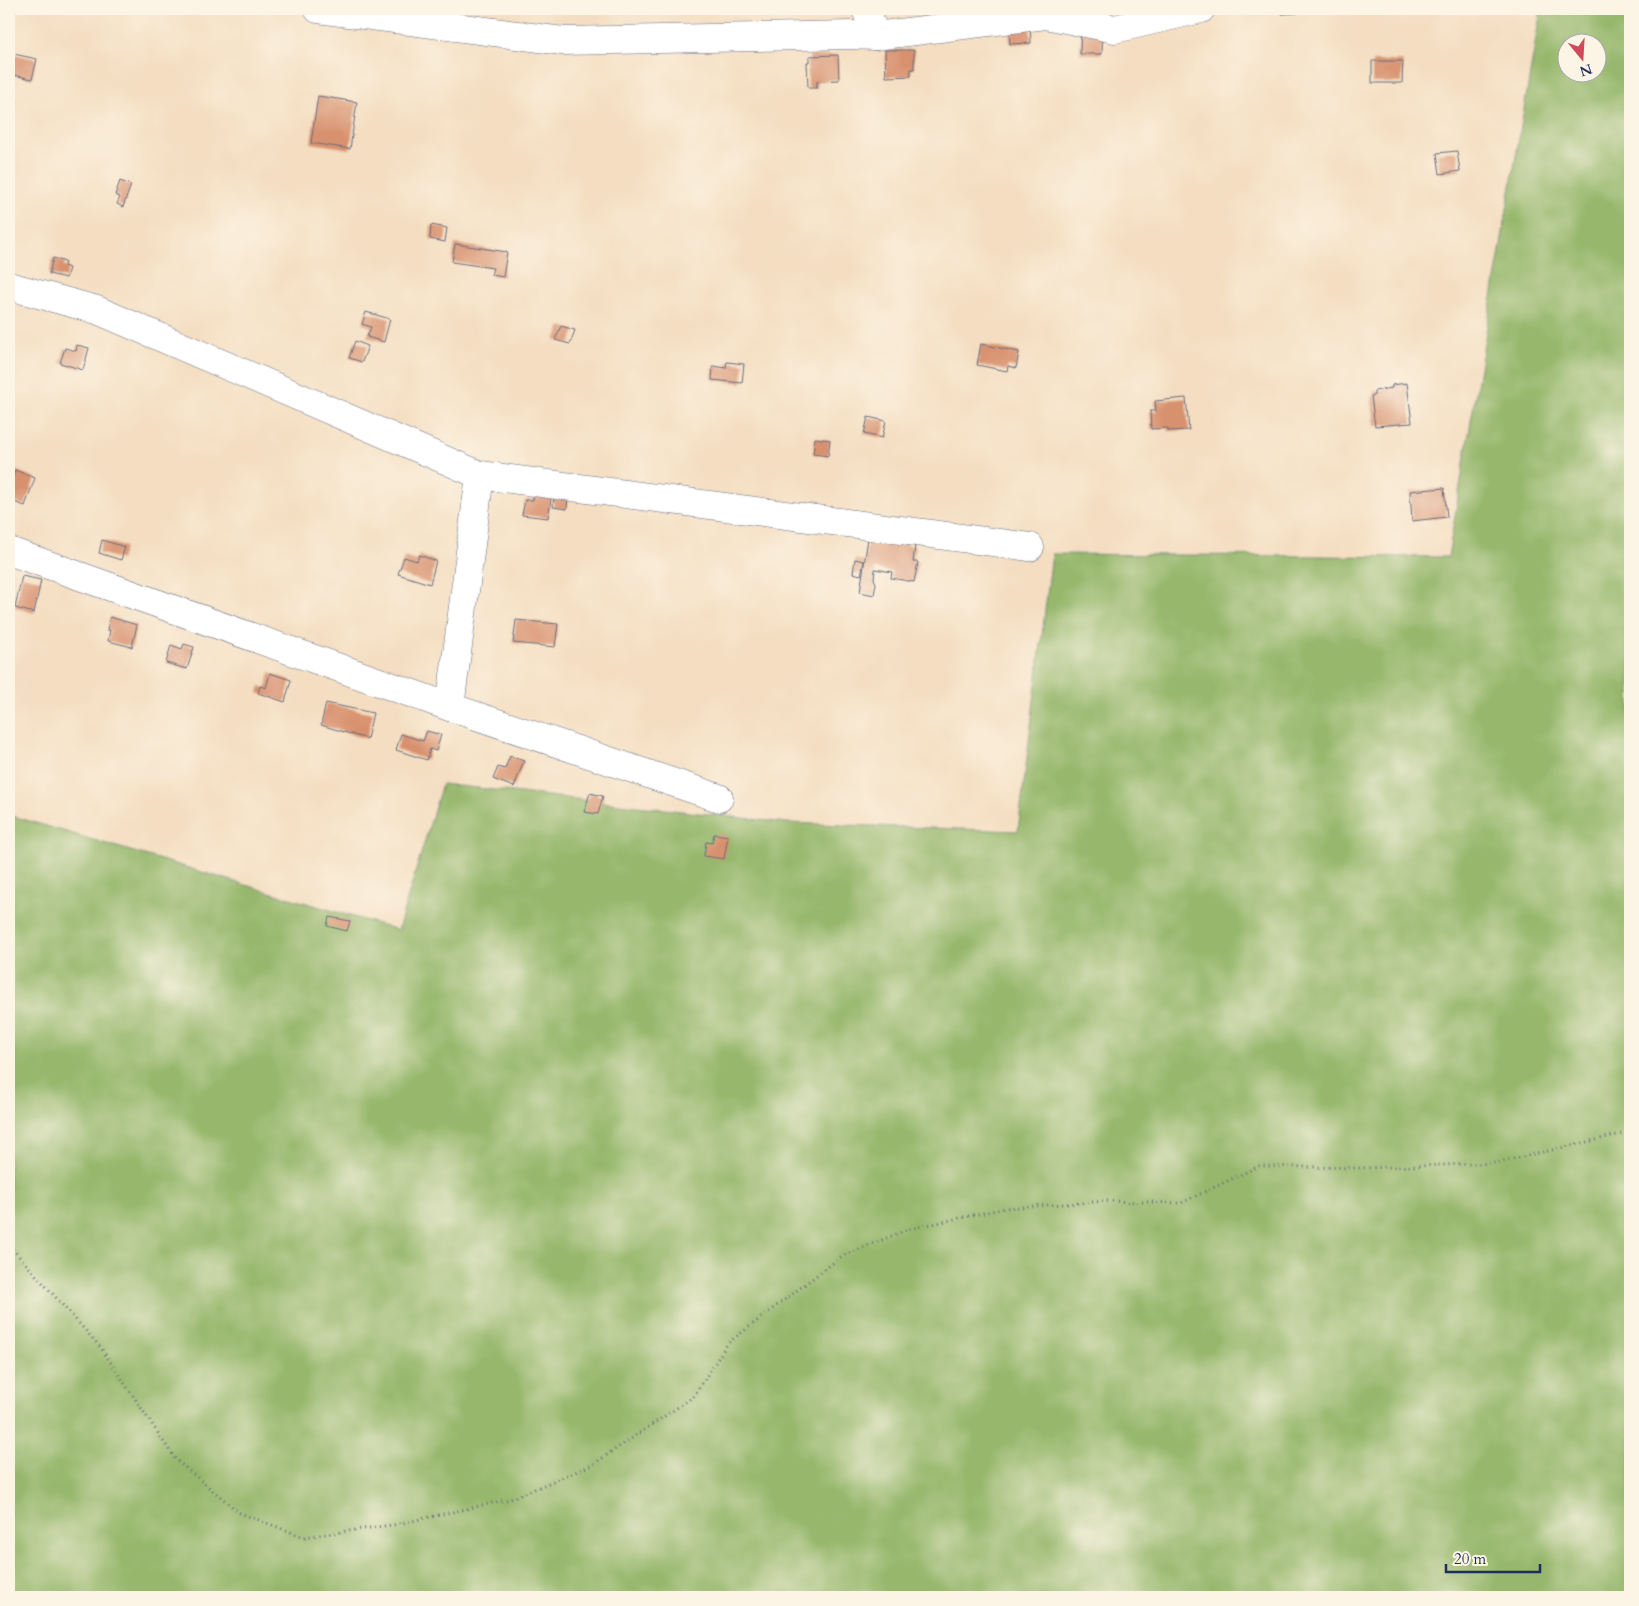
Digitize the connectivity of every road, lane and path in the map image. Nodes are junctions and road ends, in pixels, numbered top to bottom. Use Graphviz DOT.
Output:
graph roads {
  1 [pos="318,9"];
  2 [pos="866,9"];
  3 [pos="1201,9"];
  4 [pos="1045,12"];
  5 [pos="875,36"];
  6 [pos="9,286"];
  7 [pos="480,475"];
  8 [pos="1030,547"];
  9 [pos="9,552"];
  10 [pos="450,707"];
  11 [pos="719,798"];
  12 [pos="1630,1132"];
  13 [pos="9,1245"];
  1 -- 5 [label="street"];
  2 -- 5 [label="street"];
  3 -- 4 [label="street"];
  4 -- 5 [label="street"];
  6 -- 7 [label="street"];
  7 -- 8 [label="street"];
  7 -- 10 [label="street"];
  9 -- 10 [label="street"];
  10 -- 11 [label="street"];
  12 -- 13 [label="path"];
}
